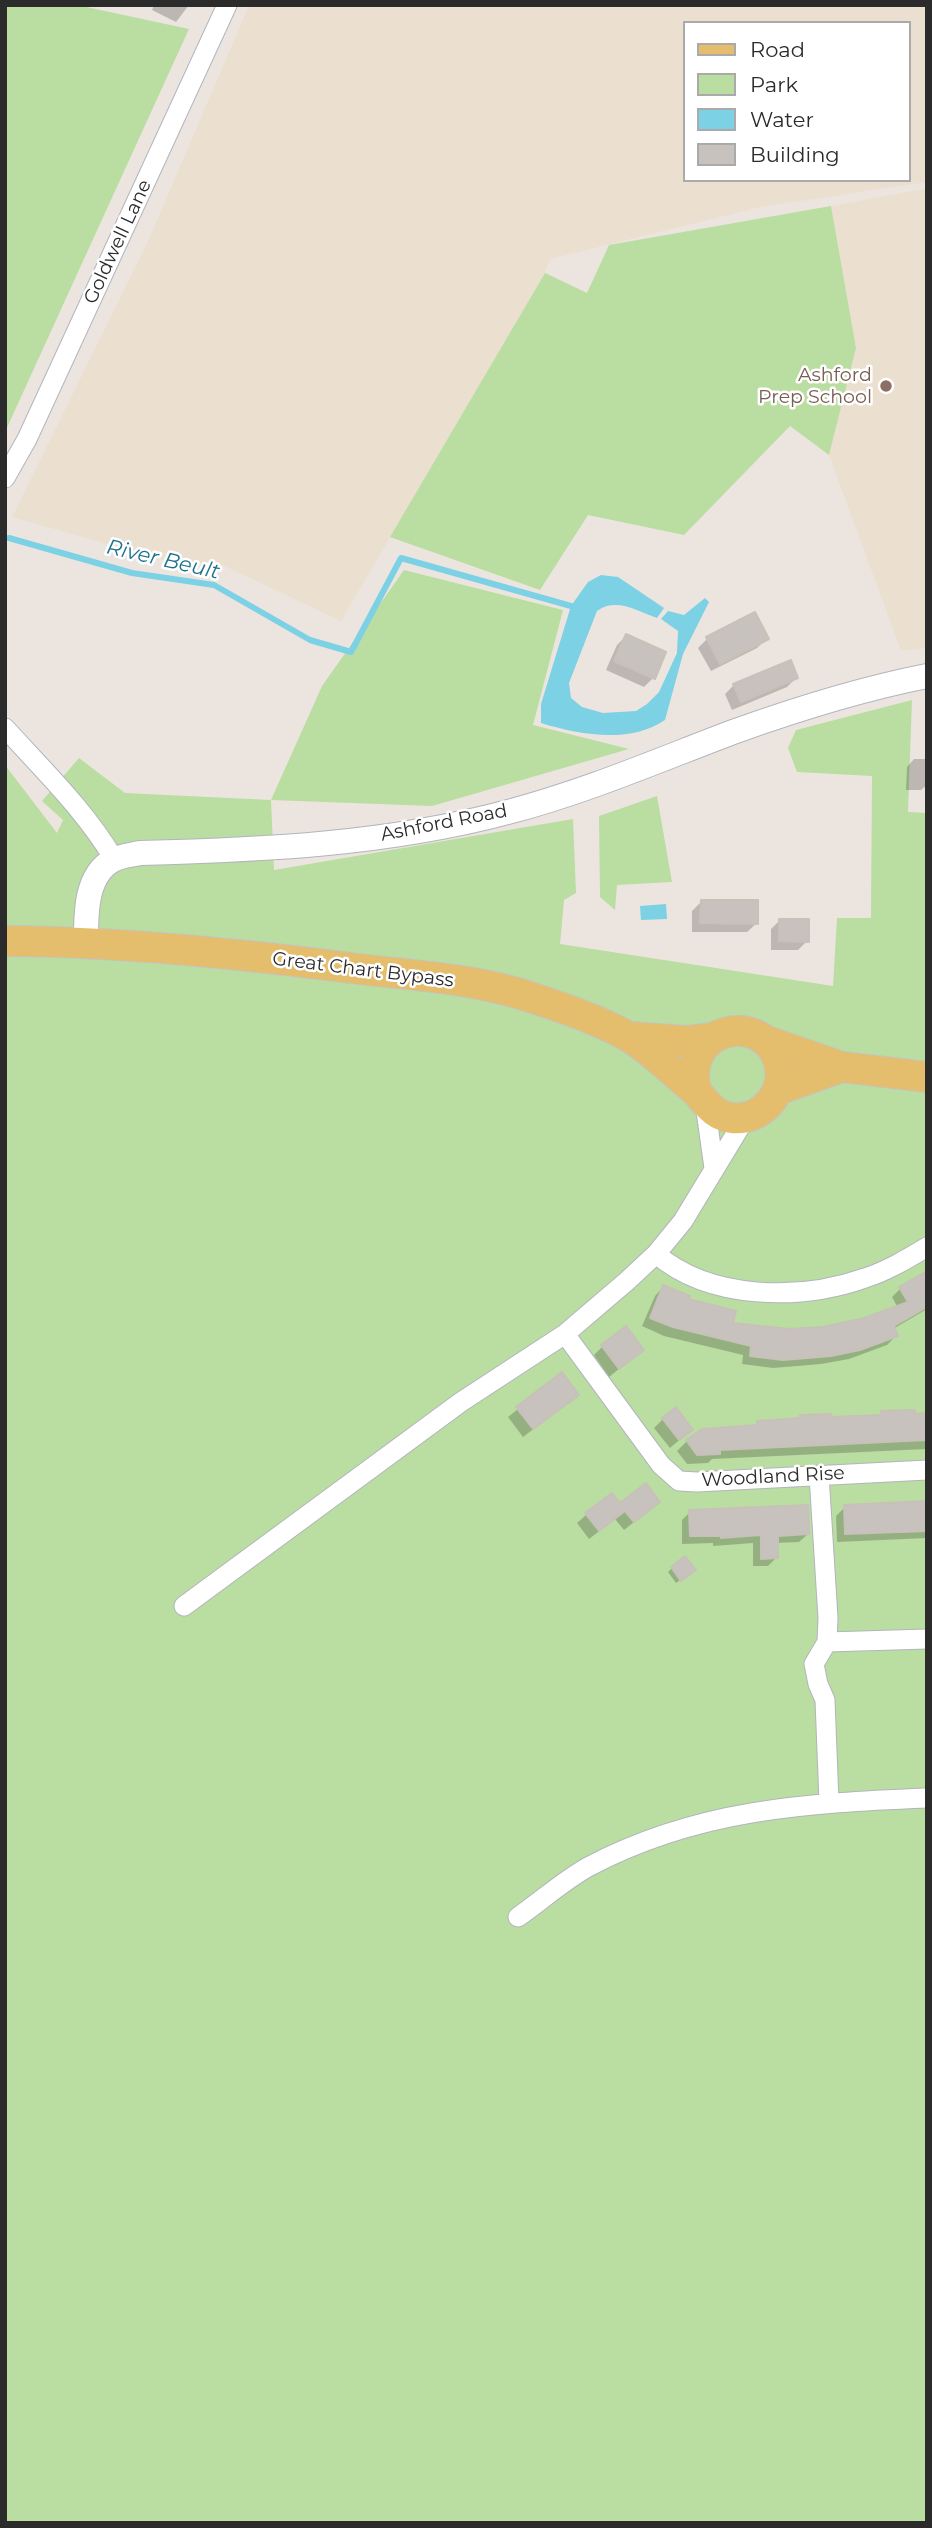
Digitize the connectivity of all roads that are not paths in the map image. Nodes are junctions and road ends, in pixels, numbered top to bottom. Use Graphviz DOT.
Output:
graph roads {
  1 [pos="227,5"];
  2 [pos="5,478"];
  3 [pos="927,676"];
  4 [pos="5,728"];
  5 [pos="114,859"];
  6 [pos="5,941"];
  7 [pos="86,942"];
  8 [pos="630,1037"];
  9 [pos="713,1038"];
  10 [pos="764,1040"];
  11 [pos="842,1067"];
  12 [pos="927,1077"];
  13 [pos="778,1090"];
  14 [pos="701,1097"];
  15 [pos="746,1117"];
  16 [pos="714,1168"];
  17 [pos="927,1247"];
  18 [pos="656,1254"];
  19 [pos="565,1334"];
  20 [pos="927,1470"];
  21 [pos="819,1475"];
  22 [pos="184,1606"];
  23 [pos="927,1640"];
  24 [pos="827,1642"];
  25 [pos="927,1798"];
  26 [pos="828,1802"];
  27 [pos="518,1917"];
  1 -- 2 [label="street, Goldwell Lane"];
  3 -- 5 [label="street, Ashford Road"];
  4 -- 5 [label="street"];
  5 -- 7 [label="street"];
  6 -- 7 [label="main road"];
  7 -- 8 [label="main road, Great Chart Bypass"];
  8 -- 9 [label="main road, Great Chart Bypass"];
  8 -- 14 [label="main road, Great Chart Bypass"];
  9 -- 10 [label="main road"];
  9 -- 14 [label="main road"];
  10 -- 11 [label="main road"];
  10 -- 13 [label="main road"];
  11 -- 12 [label="main road"];
  11 -- 13 [label="main road"];
  13 -- 15 [label="main road"];
  14 -- 15 [label="main road"];
  14 -- 16 [label="street"];
  15 -- 16 [label="street"];
  16 -- 18 [label="street"];
  17 -- 18 [label="street"];
  18 -- 19 [label="street"];
  19 -- 21 [label="street, Woodland Rise"];
  19 -- 22 [label="street"];
  20 -- 21 [label="street, Woodland Rise"];
  21 -- 24 [label="street"];
  23 -- 24 [label="street"];
  24 -- 26 [label="street"];
  25 -- 26 [label="street"];
  26 -- 27 [label="street"];
}
